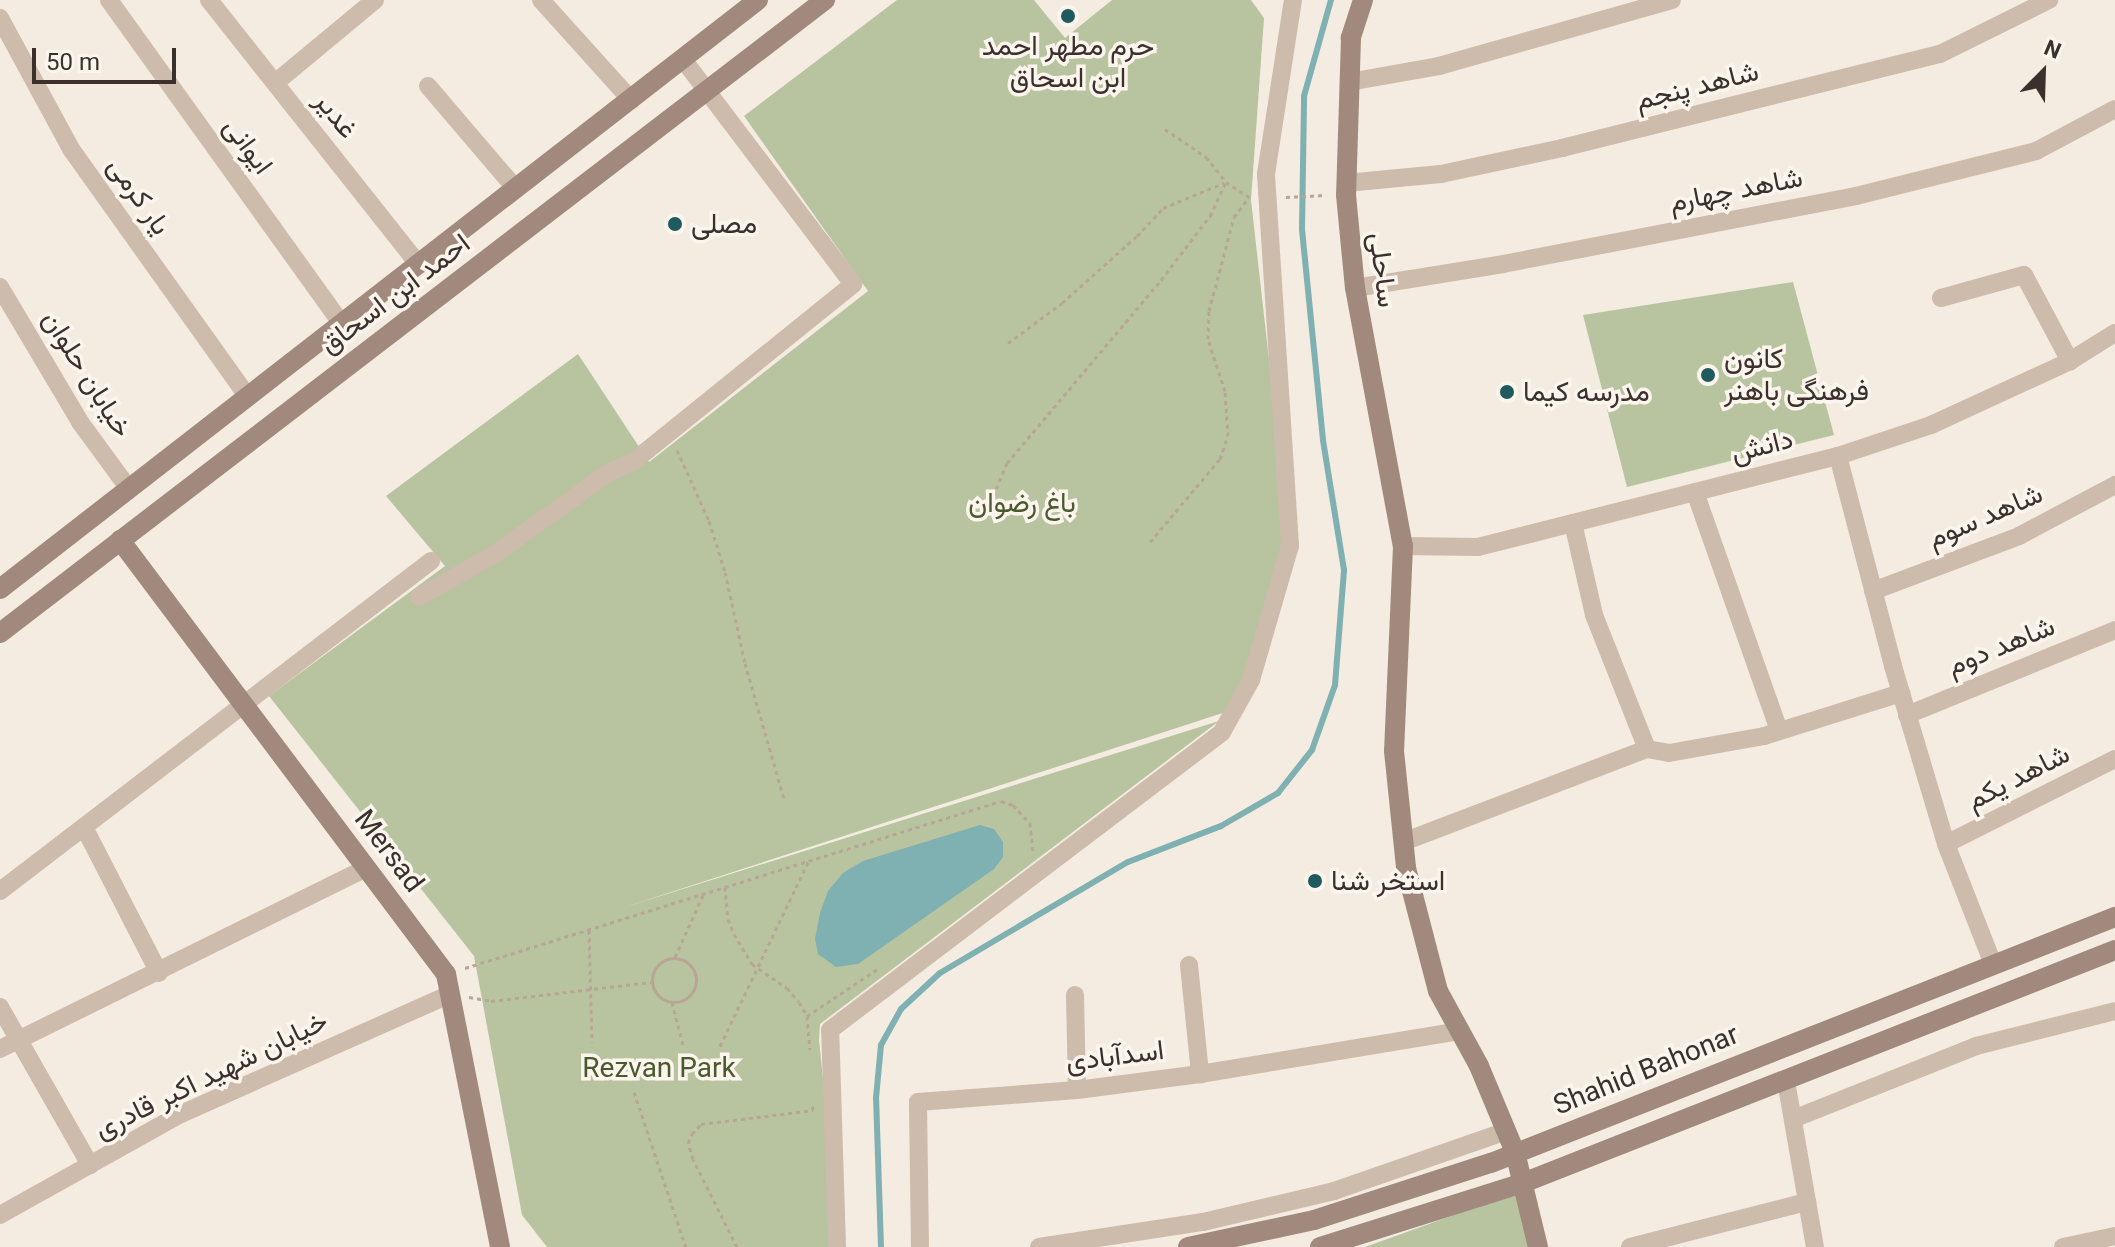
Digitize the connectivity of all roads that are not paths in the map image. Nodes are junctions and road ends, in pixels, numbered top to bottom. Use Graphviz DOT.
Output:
graph roads {
  1 [pos="109,0"];
  2 [pos="209,0"];
  3 [pos="375,0"];
  4 [pos="541,0"];
  5 [pos="825,0"];
  6 [pos="1293,0"];
  7 [pos="1363,0"];
  8 [pos="1672,0"];
  9 [pos="2049,0"];
  10 [pos="746,4"];
  11 [pos="0,18"];
  12 [pos="683,59"];
  13 [pos="1349,82"];
  14 [pos="275,83"];
  15 [pos="428,86"];
  16 [pos="708,89"];
  17 [pos="631,100"];
  18 [pos="2115,109"];
  19 [pos="516,189"];
  20 [pos="1337,189"];
  21 [pos="419,265"];
  22 [pos="0,287"];
  23 [pos="1355,288"];
  24 [pos="1941,298"];
  25 [pos="342,324"];
  26 [pos="2115,333"];
  27 [pos="2070,361"];
  28 [pos="248,397"];
  29 [pos="1838,456"];
  30 [pos="2115,485"];
  31 [pos="129,489"];
  32 [pos="1695,492"];
  33 [pos="1573,523"];
  34 [pos="120,540"];
  35 [pos="1403,546"];
  36 [pos="431,561"];
  37 [pos="0,589"];
  38 [pos="1873,591"];
  39 [pos="419,597"];
  40 [pos="2115,630"];
  41 [pos="0,633"];
  42 [pos="1901,693"];
  43 [pos="244,702"];
  44 [pos="1907,715"];
  45 [pos="1779,731"];
  46 [pos="1647,749"];
  47 [pos="2115,759"];
  48 [pos="84,827"];
  49 [pos="1403,842"];
  50 [pos="1946,844"];
  51 [pos="366,868"];
  52 [pos="0,891"];
  53 [pos="2115,917"];
  54 [pos="2115,950"];
  55 [pos="1993,964"];
  56 [pos="1189,965"];
  57 [pos="159,973"];
  58 [pos="448,984"];
  59 [pos="1075,995"];
  60 [pos="0,1007"];
  61 [pos="2115,1011"];
  62 [pos="1460,1031"];
  63 [pos="19,1039"];
  64 [pos="0,1049"];
  65 [pos="1200,1074"];
  66 [pos="1786,1081"];
  67 [pos="1077,1090"];
  68 [pos="1793,1119"];
  69 [pos="1506,1131"];
  70 [pos="1515,1152"];
  71 [pos="90,1165"];
  72 [pos="1523,1183"];
  73 [pos="1807,1202"];
  74 [pos="0,1215"];
  75 [pos="2115,1236"];
  76 [pos="498,1238"];
  77 [pos="514,1247"];
  78 [pos="837,1247"];
  79 [pos="920,1247"];
  80 [pos="1039,1247"];
  81 [pos="1188,1247"];
  82 [pos="1320,1247"];
  83 [pos="1538,1247"];
  84 [pos="1630,1247"];
  85 [pos="1815,1247"];
  86 [pos="2063,1247"];
  1 -- 25 [label="street, ایوانی"];
  2 -- 14 [label="street, غدیر"];
  3 -- 14 [label="street"];
  4 -- 17 [label="street"];
  5 -- 16 [label="main road, احمد ابن اسحاق"];
  6 -- 78 [label="street"];
  7 -- 13 [label="main road, ساحلی"];
  8 -- 13 [label="street"];
  9 -- 20 [label="street, شاهد پنجم"];
  10 -- 12 [label="main road, احمد ابن اسحاق"];
  11 -- 28 [label="street, یار کرمی"];
  12 -- 16 [label="street"];
  12 -- 17 [label="main road, احمد ابن اسحاق"];
  13 -- 20 [label="main road, ساحلی"];
  14 -- 21 [label="street, غدیر"];
  15 -- 19 [label="street"];
  16 -- 34 [label="main road, احمد ابن اسحاق"];
  16 -- 39 [label="street"];
  17 -- 19 [label="main road, احمد ابن اسحاق"];
  18 -- 23 [label="street, شاهد چهارم"];
  19 -- 21 [label="main road, احمد ابن اسحاق"];
  20 -- 23 [label="main road, ساحلی"];
  21 -- 25 [label="main road, احمد ابن اسحاق"];
  22 -- 31 [label="street, خیابان حلوان"];
  23 -- 35 [label="main road, ساحلی"];
  24 -- 27 [label="street"];
  25 -- 28 [label="main road, احمد ابن اسحاق"];
  26 -- 27 [label="street, دانش"];
  27 -- 29 [label="street, دانش"];
  28 -- 31 [label="main road, احمد ابن اسحاق"];
  29 -- 32 [label="street, دانش"];
  29 -- 38 [label="street"];
  30 -- 38 [label="street, شاهد سوم"];
  31 -- 37 [label="main road, احمد ابن اسحاق"];
  32 -- 33 [label="street, دانش"];
  32 -- 45 [label="street"];
  33 -- 35 [label="street, دانش"];
  33 -- 46 [label="street"];
  34 -- 41 [label="main road, احمد ابن اسحاق"];
  34 -- 43 [label="main road, Mersad"];
  35 -- 49 [label="main road, ساحلی"];
  36 -- 43 [label="street"];
  38 -- 42 [label="street"];
  40 -- 44 [label="street, شاهد دوم"];
  42 -- 44 [label="street"];
  42 -- 45 [label="street"];
  43 -- 48 [label="street"];
  43 -- 51 [label="main road, Mersad"];
  44 -- 50 [label="street"];
  45 -- 46 [label="street"];
  46 -- 49 [label="street"];
  47 -- 50 [label="street, شاهد یکم"];
  48 -- 52 [label="street"];
  48 -- 57 [label="street"];
  49 -- 62 [label="main road, ساحلی"];
  50 -- 55 [label="street"];
  51 -- 57 [label="street"];
  51 -- 58 [label="main road, Mersad"];
  53 -- 55 [label="main road, Shahid Bahonar"];
  54 -- 66 [label="main road"];
  55 -- 70 [label="main road, Shahid Bahonar"];
  56 -- 65 [label="street"];
  57 -- 63 [label="street"];
  58 -- 71 [label="street, خیابان شهید اکبر قادری"];
  58 -- 76 [label="main road, Mersad"];
  59 -- 67 [label="street"];
  60 -- 63 [label="street"];
  61 -- 68 [label="street"];
  62 -- 65 [label="street, اسدآبادی"];
  62 -- 69 [label="main road, ساحلی"];
  63 -- 64 [label="street"];
  63 -- 71 [label="street"];
  65 -- 67 [label="street, اسدآبادی"];
  66 -- 68 [label="street"];
  66 -- 72 [label="main road"];
  67 -- 79 [label="street, اسدآبادی"];
  68 -- 73 [label="street"];
  69 -- 70 [label="main road, ساحلی"];
  69 -- 80 [label="street"];
  70 -- 72 [label="main road, ساحلی"];
  70 -- 81 [label="main road, Shahid Bahonar"];
  71 -- 74 [label="street, خیابان شهید اکبر قادری"];
  72 -- 82 [label="main road"];
  72 -- 83 [label="main road, ساحلی"];
  73 -- 84 [label="street"];
  73 -- 85 [label="street"];
  75 -- 86 [label="street"];
  76 -- 77 [label="main road"];
}
